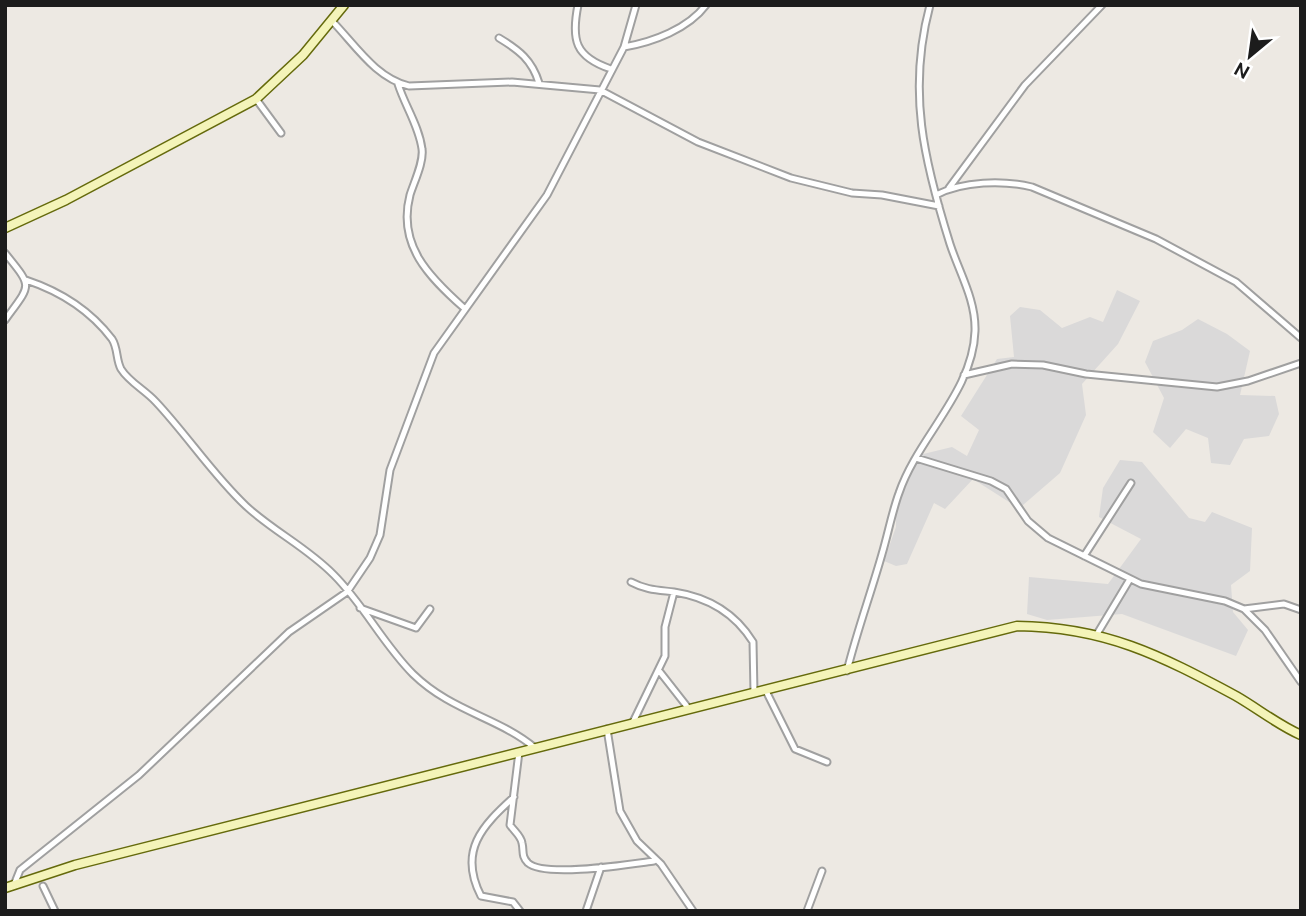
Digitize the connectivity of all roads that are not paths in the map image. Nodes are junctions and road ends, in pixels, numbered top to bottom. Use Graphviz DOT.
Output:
graph roads {
  1 [pos="344,5"];
  2 [pos="578,5"];
  3 [pos="636,5"];
  4 [pos="706,5"];
  5 [pos="930,5"];
  6 [pos="1102,5"];
  7 [pos="333,22"];
  8 [pos="499,38"];
  9 [pos="624,47"];
  10 [pos="611,69"];
  11 [pos="539,82"];
  12 [pos="398,83"];
  13 [pos="600,90"];
  14 [pos="256,99"];
  15 [pos="281,133"];
  16 [pos="949,188"];
  17 [pos="936,195"];
  18 [pos="939,206"];
  19 [pos="5,228"];
  20 [pos="5,253"];
  21 [pos="26,279"];
  22 [pos="464,308"];
  23 [pos="5,320"];
  24 [pos="1301,338"];
  25 [pos="1301,363"];
  26 [pos="964,375"];
  27 [pos="916,458"];
  28 [pos="1131,483"];
  29 [pos="1084,556"];
  30 [pos="1130,579"];
  31 [pos="631,582"];
  32 [pos="347,592"];
  33 [pos="674,592"];
  34 [pos="360,608"];
  35 [pos="430,609"];
  36 [pos="1244,609"];
  37 [pos="1301,610"];
  38 [pos="1097,634"];
  39 [pos="847,671"];
  40 [pos="660,672"];
  41 [pos="1301,682"];
  42 [pos="766,691"];
  43 [pos="754,694"];
  44 [pos="689,709"];
  45 [pos="633,722"];
  46 [pos="607,729"];
  47 [pos="1301,735"];
  48 [pos="535,748"];
  49 [pos="519,752"];
  50 [pos="827,762"];
  51 [pos="514,797"];
  52 [pos="654,861"];
  53 [pos="601,867"];
  54 [pos="822,871"];
  55 [pos="9,886"];
  56 [pos="43,886"];
  57 [pos="55,911"];
  58 [pos="520,911"];
  59 [pos="586,911"];
  60 [pos="693,911"];
  61 [pos="807,911"];
  1 -- 7 [label="street"];
  2 -- 10 [label="street"];
  3 -- 9 [label="street"];
  4 -- 9 [label="street"];
  5 -- 17 [label="street"];
  6 -- 16 [label="street"];
  7 -- 12 [label="street"];
  7 -- 14 [label="street"];
  8 -- 11 [label="street"];
  9 -- 10 [label="street"];
  10 -- 13 [label="street"];
  11 -- 12 [label="street"];
  11 -- 13 [label="street"];
  12 -- 22 [label="street"];
  13 -- 18 [label="street"];
  13 -- 22 [label="street"];
  14 -- 15 [label="street"];
  14 -- 19 [label="street"];
  16 -- 17 [label="street"];
  16 -- 24 [label="street"];
  17 -- 18 [label="street"];
  18 -- 26 [label="street"];
  20 -- 21 [label="street"];
  21 -- 23 [label="street"];
  21 -- 32 [label="street"];
  22 -- 32 [label="street"];
  25 -- 26 [label="street"];
  26 -- 27 [label="street"];
  27 -- 29 [label="street"];
  27 -- 39 [label="street"];
  28 -- 29 [label="street"];
  29 -- 30 [label="street"];
  30 -- 36 [label="street"];
  30 -- 38 [label="street"];
  31 -- 33 [label="street"];
  32 -- 34 [label="street"];
  32 -- 55 [label="street"];
  33 -- 40 [label="street"];
  33 -- 43 [label="street"];
  34 -- 35 [label="street"];
  34 -- 48 [label="street"];
  36 -- 37 [label="street"];
  36 -- 41 [label="street"];
  38 -- 39 [label="street"];
  38 -- 47 [label="street"];
  39 -- 42 [label="street"];
  40 -- 44 [label="street"];
  40 -- 45 [label="street"];
  42 -- 43 [label="street"];
  42 -- 50 [label="street"];
  43 -- 44 [label="street"];
  44 -- 45 [label="street"];
  45 -- 46 [label="street"];
  46 -- 48 [label="street"];
  46 -- 52 [label="street"];
  48 -- 49 [label="street"];
  49 -- 51 [label="street"];
  49 -- 55 [label="street"];
  51 -- 53 [label="street"];
  51 -- 58 [label="street"];
  52 -- 53 [label="street"];
  52 -- 60 [label="street"];
  53 -- 59 [label="street"];
  54 -- 61 [label="street"];
  56 -- 57 [label="street"];
}
